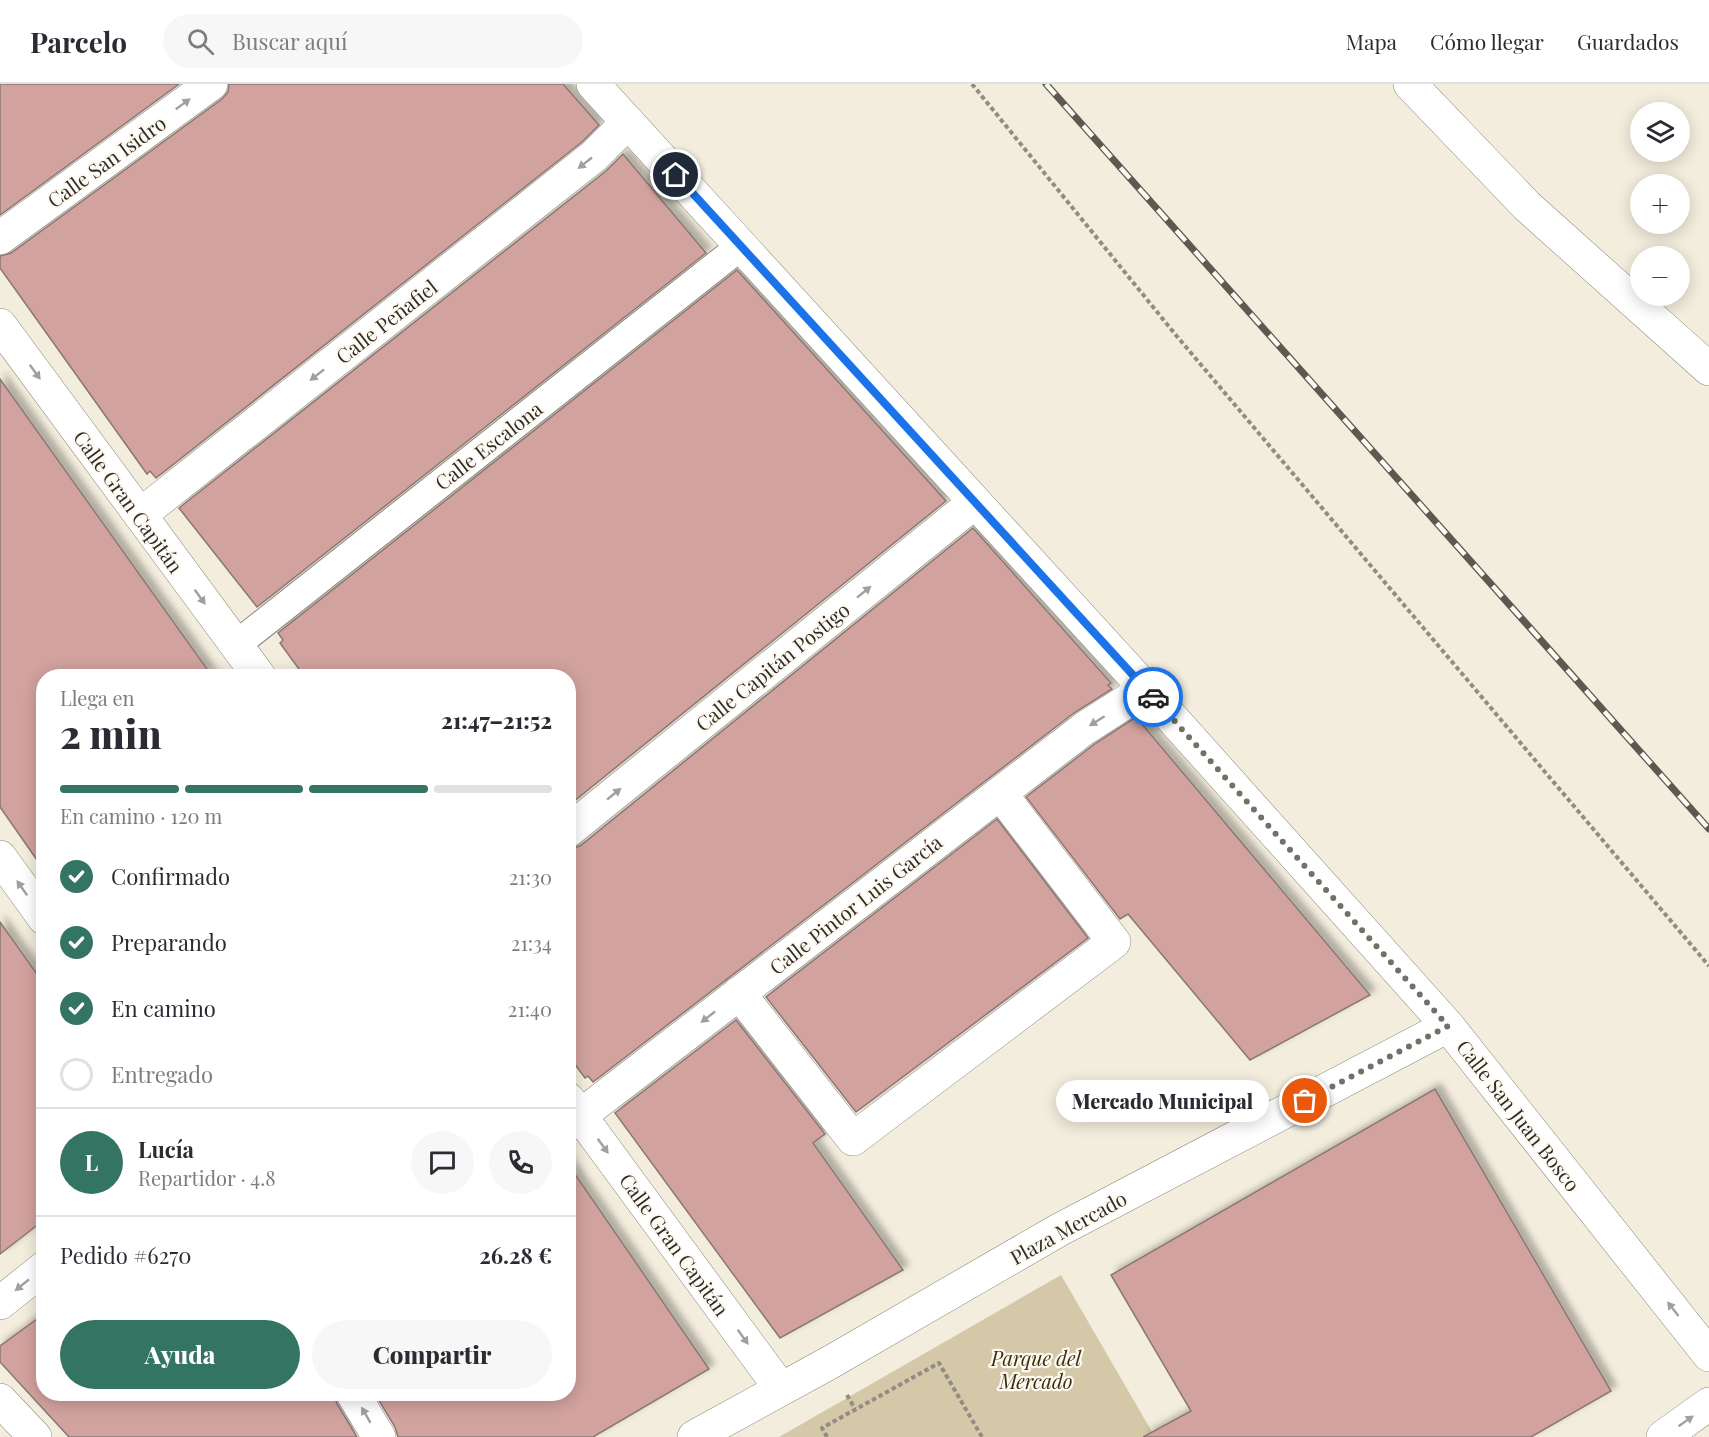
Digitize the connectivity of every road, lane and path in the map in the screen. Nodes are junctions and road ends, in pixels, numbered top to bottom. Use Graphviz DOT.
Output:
graph roads {
  1 [pos="211,84"];
  2 [pos="593,84"];
  3 [pos="972,84"];
  4 [pos="1410,84"];
  5 [pos="628,122"];
  6 [pos="0,238"];
  7 [pos="741,246"];
  8 [pos="0,325"];
  9 [pos="1709,369"];
  10 [pos="975,502"];
  11 [pos="140,515"];
  12 [pos="236,645"];
  13 [pos="254,669"];
  14 [pos="1146,689"];
  15 [pos="1000,794"];
  16 [pos="576,825"];
  17 [pos="0,857"];
  18 [pos="36,907"];
  19 [pos="1709,966"];
  20 [pos="739,993"];
  21 [pos="1448,1026"];
  22 [pos="576,1111"];
  23 [pos="576,1117"];
  24 [pos="36,1274"];
  25 [pos="0,1303"];
  26 [pos="1709,1355"];
  27 [pos="782,1389"];
  28 [pos="0,1400"];
  29 [pos="357,1401"];
  30 [pos="1709,1404"];
  31 [pos="35,1437"];
  32 [pos="379,1437"];
  33 [pos="694,1437"];
  34 [pos="827,1437"];
  35 [pos="982,1437"];
  36 [pos="1663,1437"];
  6 -- 1 [label="street, Calle San Isidro, one-way"];
  2 -- 5 [label="street, Calle San Juan Bosco"];
  3 -- 19 [label="path"];
  4 -- 9 [label="street"];
  5 -- 7 [label="street, Calle San Juan Bosco"];
  5 -- 11 [label="street, Calle Peñafiel, one-way"];
  7 -- 10 [label="street, Calle San Juan Bosco"];
  7 -- 12 [label="street, Calle Escalona"];
  8 -- 11 [label="street, Calle Gran Capitán, one-way"];
  10 -- 14 [label="street, Calle San Juan Bosco"];
  16 -- 10 [label="street, Calle Capitán Postigo, one-way"];
  11 -- 12 [label="street, Calle Gran Capitán, one-way"];
  12 -- 13 [label="street, Calle Gran Capitán"];
  14 -- 15 [label="street, Calle Pintor Luis García, one-way"];
  14 -- 21 [label="street, Calle San Juan Bosco"];
  15 -- 20 [label="street, Calle Pintor Luis García"];
  15 -- 20 [label="street"];
  18 -- 17 [label="street, one-way"];
  20 -- 22 [label="street, Calle Pintor Luis García, one-way"];
  26 -- 21 [label="street, Calle San Juan Bosco, one-way"];
  21 -- 27 [label="street, Plaza Mercado"];
  23 -- 27 [label="street, Calle Gran Capitán, one-way"];
  24 -- 25 [label="street, one-way"];
  27 -- 33 [label="street, Plaza Mercado"];
  28 -- 31 [label="street"];
  32 -- 29 [label="street, one-way"];
  36 -- 30 [label="street, one-way"];
  34 -- 35 [label="path"];
}
